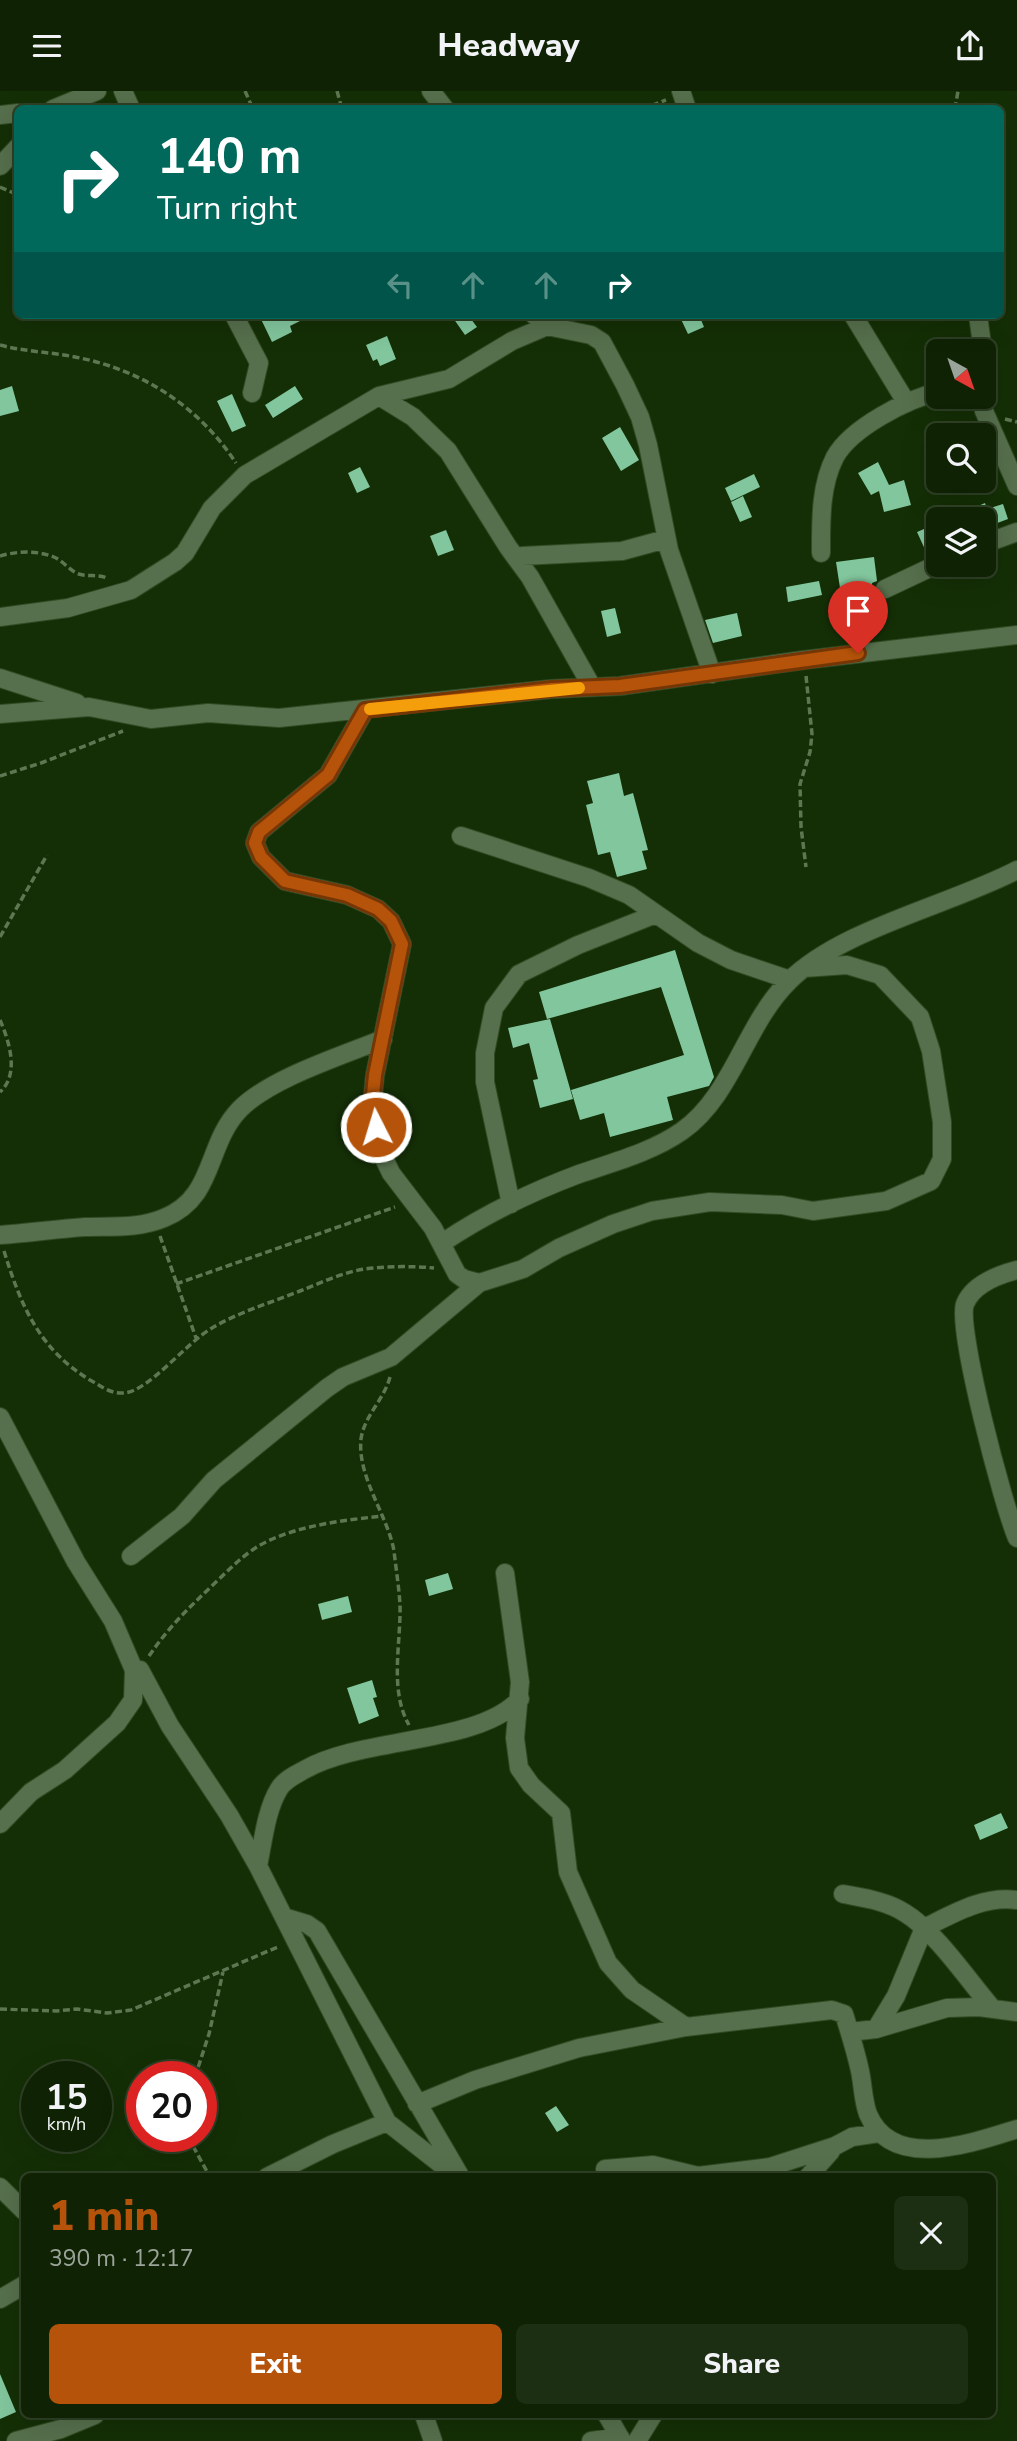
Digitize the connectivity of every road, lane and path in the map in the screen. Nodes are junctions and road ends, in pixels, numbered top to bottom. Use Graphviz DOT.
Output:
graph roads {
  1 [pos="97,91"];
  2 [pos="431,91"];
  3 [pos="684,99"];
  4 [pos="63,105"];
  5 [pos="442,105"];
  6 [pos="652,105"];
  7 [pos="14,151"];
  8 [pos="0,166"];
  9 [pos="236,319"];
  10 [pos="855,319"];
  11 [pos="979,319"];
  12 [pos="541,321"];
  13 [pos="981,339"];
  14 [pos="0,345"];
  15 [pos="252,393"];
  16 [pos="379,396"];
  17 [pos="926,396"];
  18 [pos="906,402"];
  19 [pos="985,409"];
  20 [pos="245,475"];
  21 [pos="1017,486"];
  22 [pos="1017,532"];
  23 [pos="666,539"];
  24 [pos="996,540"];
  25 [pos="821,553"];
  26 [pos="0,556"];
  27 [pos="522,556"];
  28 [pos="926,570"];
  29 [pos="886,589"];
  30 [pos="131,590"];
  31 [pos="0,617"];
  32 [pos="1017,635"];
  33 [pos="804,660"];
  34 [pos="712,674"];
  35 [pos="0,678"];
  36 [pos="592,687"];
  37 [pos="89,706"];
  38 [pos="365,710"];
  39 [pos="0,714"];
  40 [pos="151,719"];
  41 [pos="0,776"];
  42 [pos="461,836"];
  43 [pos="47,855"];
  44 [pos="806,867"];
  45 [pos="1017,870"];
  46 [pos="656,914"];
  47 [pos="0,937"];
  48 [pos="797,974"];
  49 [pos="0,1020"];
  50 [pos="383,1039"];
  51 [pos="0,1092"];
  52 [pos="412,1202"];
  53 [pos="511,1204"];
  54 [pos="156,1221"];
  55 [pos="0,1238"];
  56 [pos="442,1243"];
  57 [pos="454,1269"];
  58 [pos="1017,1270"];
  59 [pos="479,1283"];
  60 [pos="176,1284"];
  61 [pos="197,1338"];
  62 [pos="395,1353"];
  63 [pos="0,1417"];
  64 [pos="383,1516"];
  65 [pos="1017,1538"];
  66 [pos="131,1556"];
  67 [pos="505,1573"];
  68 [pos="137,1670"];
  69 [pos="520,1699"];
  70 [pos="417,1739"];
  71 [pos="0,1824"];
  72 [pos="258,1866"];
  73 [pos="843,1893"];
  74 [pos="1017,1900"];
  75 [pos="284,1917"];
  76 [pos="924,1928"];
  77 [pos="295,1938"];
  78 [pos="223,1972"];
  79 [pos="0,2008"];
  80 [pos="992,2008"];
  81 [pos="1017,2012"];
  82 [pos="686,2027"];
  83 [pos="876,2029"];
  84 [pos="850,2032"];
  85 [pos="200,2061"];
  86 [pos="417,2104"];
  87 [pos="387,2122"];
  88 [pos="1017,2129"];
  89 [pos="879,2133"];
  90 [pos="835,2146"];
  91 [pos="196,2152"];
  92 [pos="605,2169"];
  93 [pos="208,2173"];
  94 [pos="275,2173"];
  95 [pos="454,2173"];
  96 [pos="457,2173"];
  97 [pos="686,2173"];
  98 [pos="722,2173"];
  99 [pos="811,2173"];
  100 [pos="0,2187"];
  101 [pos="21,2208"];
  102 [pos="21,2287"];
  103 [pos="0,2299"];
  104 [pos="80,2418"];
  105 [pos="425,2418"];
  106 [pos="609,2418"];
  107 [pos="650,2418"];
  108 [pos="61,2422"];
  109 [pos="626,2440"];
  110 [pos="16,2441"];
  111 [pos="433,2441"];
  112 [pos="591,2441"];
  1 -- 4 [label="street"];
  2 -- 5 [label="street"];
  3 -- 6 [label="path"];
  7 -- 8 [label="street"];
  9 -- 15 [label="street"];
  10 -- 18 [label="street"];
  11 -- 13 [label="street"];
  12 -- 16 [label="street"];
  12 -- 23 [label="street"];
  14 -- 20 [label="path"];
  16 -- 20 [label="street"];
  16 -- 36 [label="street"];
  17 -- 18 [label="street"];
  18 -- 25 [label="street"];
  19 -- 21 [label="street"];
  20 -- 30 [label="street"];
  22 -- 24 [label="street"];
  23 -- 27 [label="street"];
  23 -- 34 [label="street"];
  26 -- 30 [label="path"];
  28 -- 29 [label="street"];
  30 -- 31 [label="street"];
  32 -- 33 [label="street"];
  33 -- 34 [label="street"];
  33 -- 44 [label="path"];
  34 -- 36 [label="street"];
  35 -- 37 [label="street"];
  36 -- 38 [label="street"];
  37 -- 39 [label="street"];
  37 -- 40 [label="street"];
  38 -- 40 [label="street"];
  38 -- 50 [label="street"];
  40 -- 41 [label="path"];
  42 -- 46 [label="street"];
  43 -- 47 [label="path"];
  45 -- 48 [label="street"];
  46 -- 48 [label="street"];
  46 -- 53 [label="street"];
  48 -- 53 [label="street"];
  48 -- 59 [label="street"];
  49 -- 51 [label="path"];
  50 -- 52 [label="street"];
  50 -- 54 [label="street"];
  52 -- 56 [label="street"];
  52 -- 60 [label="path"];
  53 -- 56 [label="street"];
  54 -- 55 [label="street"];
  54 -- 60 [label="path"];
  55 -- 61 [label="path"];
  56 -- 57 [label="street"];
  57 -- 59 [label="street"];
  57 -- 61 [label="path"];
  58 -- 65 [label="street"];
  59 -- 62 [label="street"];
  60 -- 61 [label="path"];
  62 -- 64 [label="path"];
  62 -- 66 [label="street"];
  63 -- 68 [label="street"];
  64 -- 68 [label="path"];
  64 -- 70 [label="path"];
  67 -- 69 [label="street"];
  68 -- 71 [label="street"];
  68 -- 72 [label="street"];
  69 -- 70 [label="street"];
  69 -- 82 [label="street"];
  70 -- 72 [label="street"];
  72 -- 75 [label="street"];
  73 -- 76 [label="street"];
  74 -- 76 [label="street"];
  75 -- 77 [label="street"];
  75 -- 86 [label="street"];
  76 -- 80 [label="street"];
  76 -- 83 [label="street"];
  77 -- 78 [label="path"];
  77 -- 87 [label="street"];
  78 -- 79 [label="path"];
  78 -- 85 [label="path"];
  80 -- 81 [label="street"];
  80 -- 83 [label="street"];
  82 -- 84 [label="street"];
  82 -- 86 [label="street"];
  83 -- 84 [label="street"];
  84 -- 89 [label="street"];
  86 -- 96 [label="street"];
  87 -- 94 [label="street"];
  87 -- 95 [label="street"];
  88 -- 89 [label="street"];
  89 -- 90 [label="street"];
  90 -- 98 [label="street"];
  90 -- 99 [label="street"];
  91 -- 93 [label="path"];
  92 -- 97 [label="street"];
  100 -- 101 [label="street"];
  102 -- 103 [label="street"];
  104 -- 108 [label="street"];
  105 -- 111 [label="street"];
  106 -- 109 [label="street"];
  107 -- 109 [label="street"];
  108 -- 110 [label="street"];
  109 -- 112 [label="street"];
}
